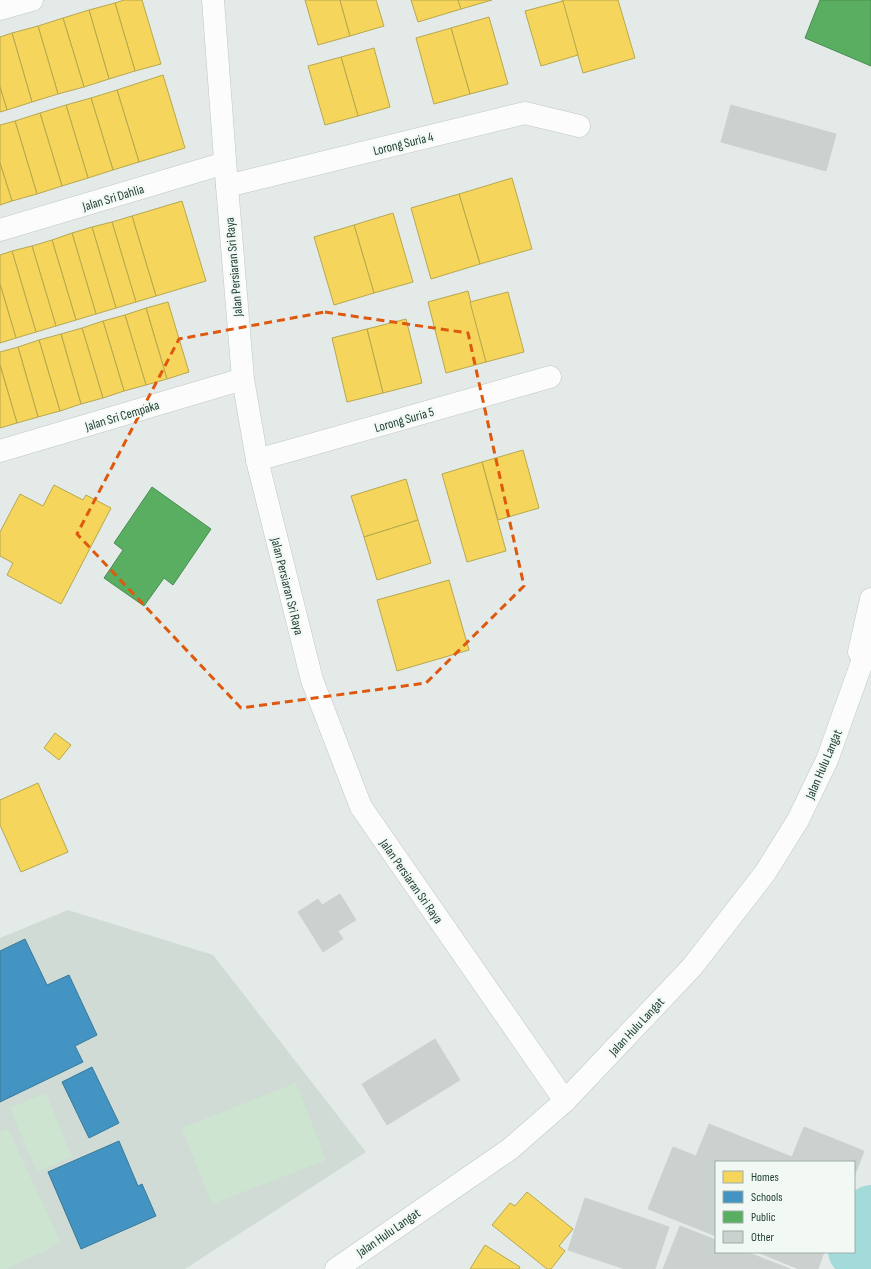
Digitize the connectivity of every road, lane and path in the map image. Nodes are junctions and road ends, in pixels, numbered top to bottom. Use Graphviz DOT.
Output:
graph roads {
  1 [pos="32,0"];
  2 [pos="213,0"];
  3 [pos="0,9"];
  4 [pos="579,126"];
  5 [pos="225,164"];
  6 [pos="227,186"];
  7 [pos="0,230"];
  8 [pos="550,377"];
  9 [pos="243,379"];
  10 [pos="0,451"];
  11 [pos="257,460"];
  12 [pos="871,599"];
  13 [pos="871,637"];
  14 [pos="846,704"];
  15 [pos="565,1101"];
  16 [pos="336,1269"];
  1 -- 3 [label="street"];
  2 -- 5 [label="street, Jalan Persiaran Sri Raya"];
  4 -- 6 [label="street, Lorong Suria 4"];
  5 -- 6 [label="street, Jalan Persiaran Sri Raya"];
  5 -- 7 [label="street, Jalan Sri Dahlia"];
  6 -- 9 [label="street, Jalan Persiaran Sri Raya"];
  8 -- 11 [label="street, Lorong Suria 5"];
  9 -- 10 [label="street, Jalan Sri Cempaka"];
  9 -- 11 [label="street, Jalan Persiaran Sri Raya"];
  11 -- 15 [label="street, Jalan Persiaran Sri Raya"];
  12 -- 14 [label="street, Jalan Hulu Langat"];
  13 -- 14 [label="street, Jalan Hulu Langat"];
  14 -- 15 [label="street, Jalan Hulu Langat"];
  15 -- 16 [label="street, Jalan Hulu Langat"];
}
